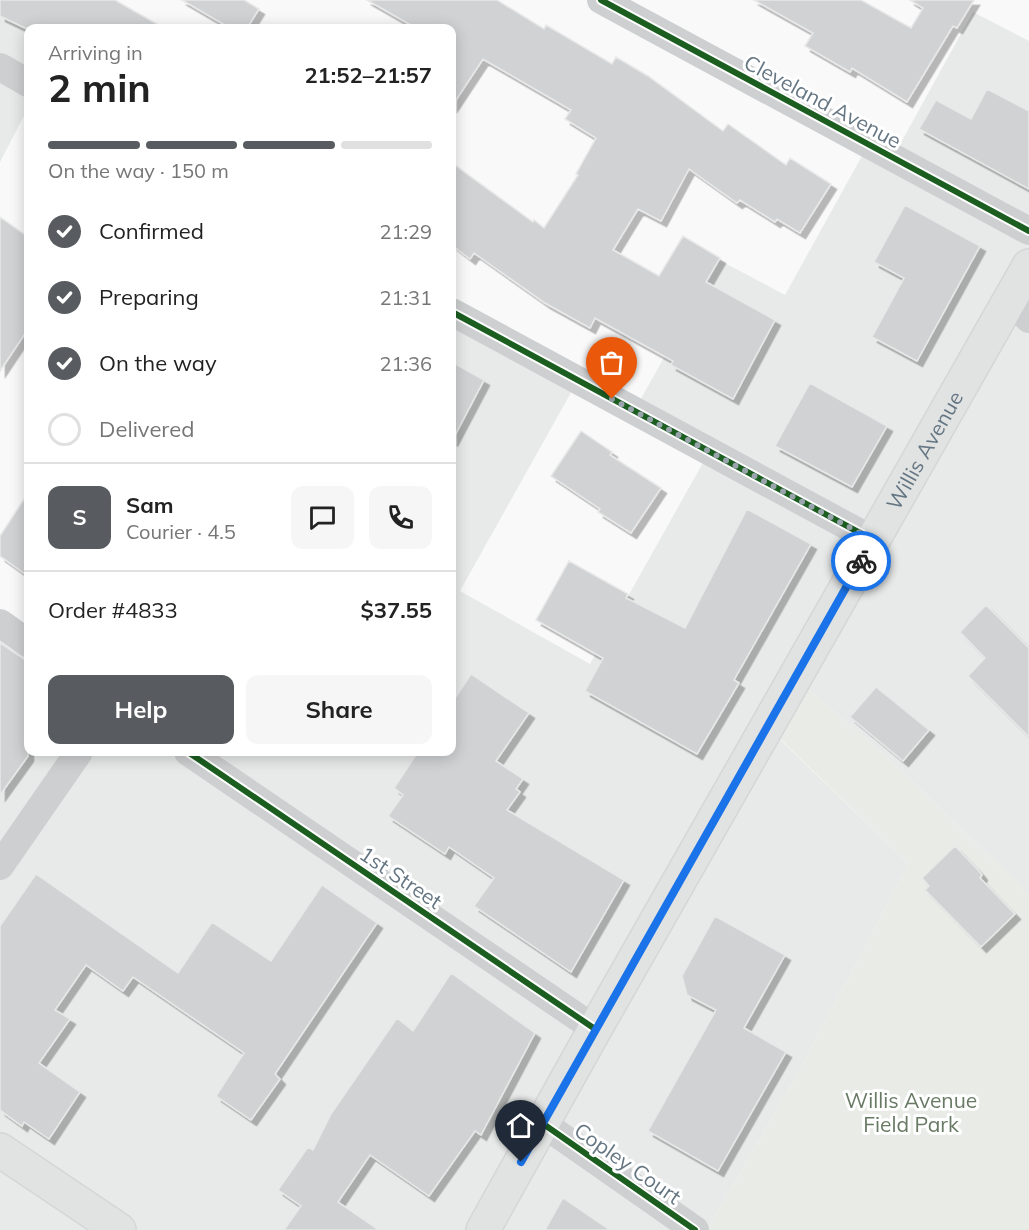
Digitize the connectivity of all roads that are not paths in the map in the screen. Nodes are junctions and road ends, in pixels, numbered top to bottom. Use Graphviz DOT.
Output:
graph roads {
  1 [pos="602,0"];
  2 [pos="0,67"];
  3 [pos="24,80"];
  4 [pos="1029,231"];
  5 [pos="1029,266"];
  6 [pos="1019,309"];
  7 [pos="456,314"];
  8 [pos="873,540"];
  9 [pos="0,623"];
  10 [pos="24,640"];
  11 [pos="75,756"];
  12 [pos="194,756"];
  13 [pos="0,866"];
  14 [pos="595,1029"];
  15 [pos="542,1123"];
  16 [pos="0,1150"];
  17 [pos="119,1230"];
  18 [pos="483,1230"];
  19 [pos="695,1230"];
  1 -- 4 [label="street, Cleveland Avenue"];
  2 -- 3 [label="street"];
  5 -- 6 [label="main road, Willis Avenue"];
  6 -- 8 [label="main road, Willis Avenue"];
  7 -- 8 [label="street"];
  8 -- 14 [label="main road, Willis Avenue"];
  9 -- 10 [label="street"];
  11 -- 13 [label="street"];
  12 -- 14 [label="street, 1st Street"];
  14 -- 15 [label="main road, Willis Avenue"];
  15 -- 18 [label="main road, Willis Avenue"];
  15 -- 19 [label="street, Copley Court"];
  16 -- 17 [label="main road"];
}
